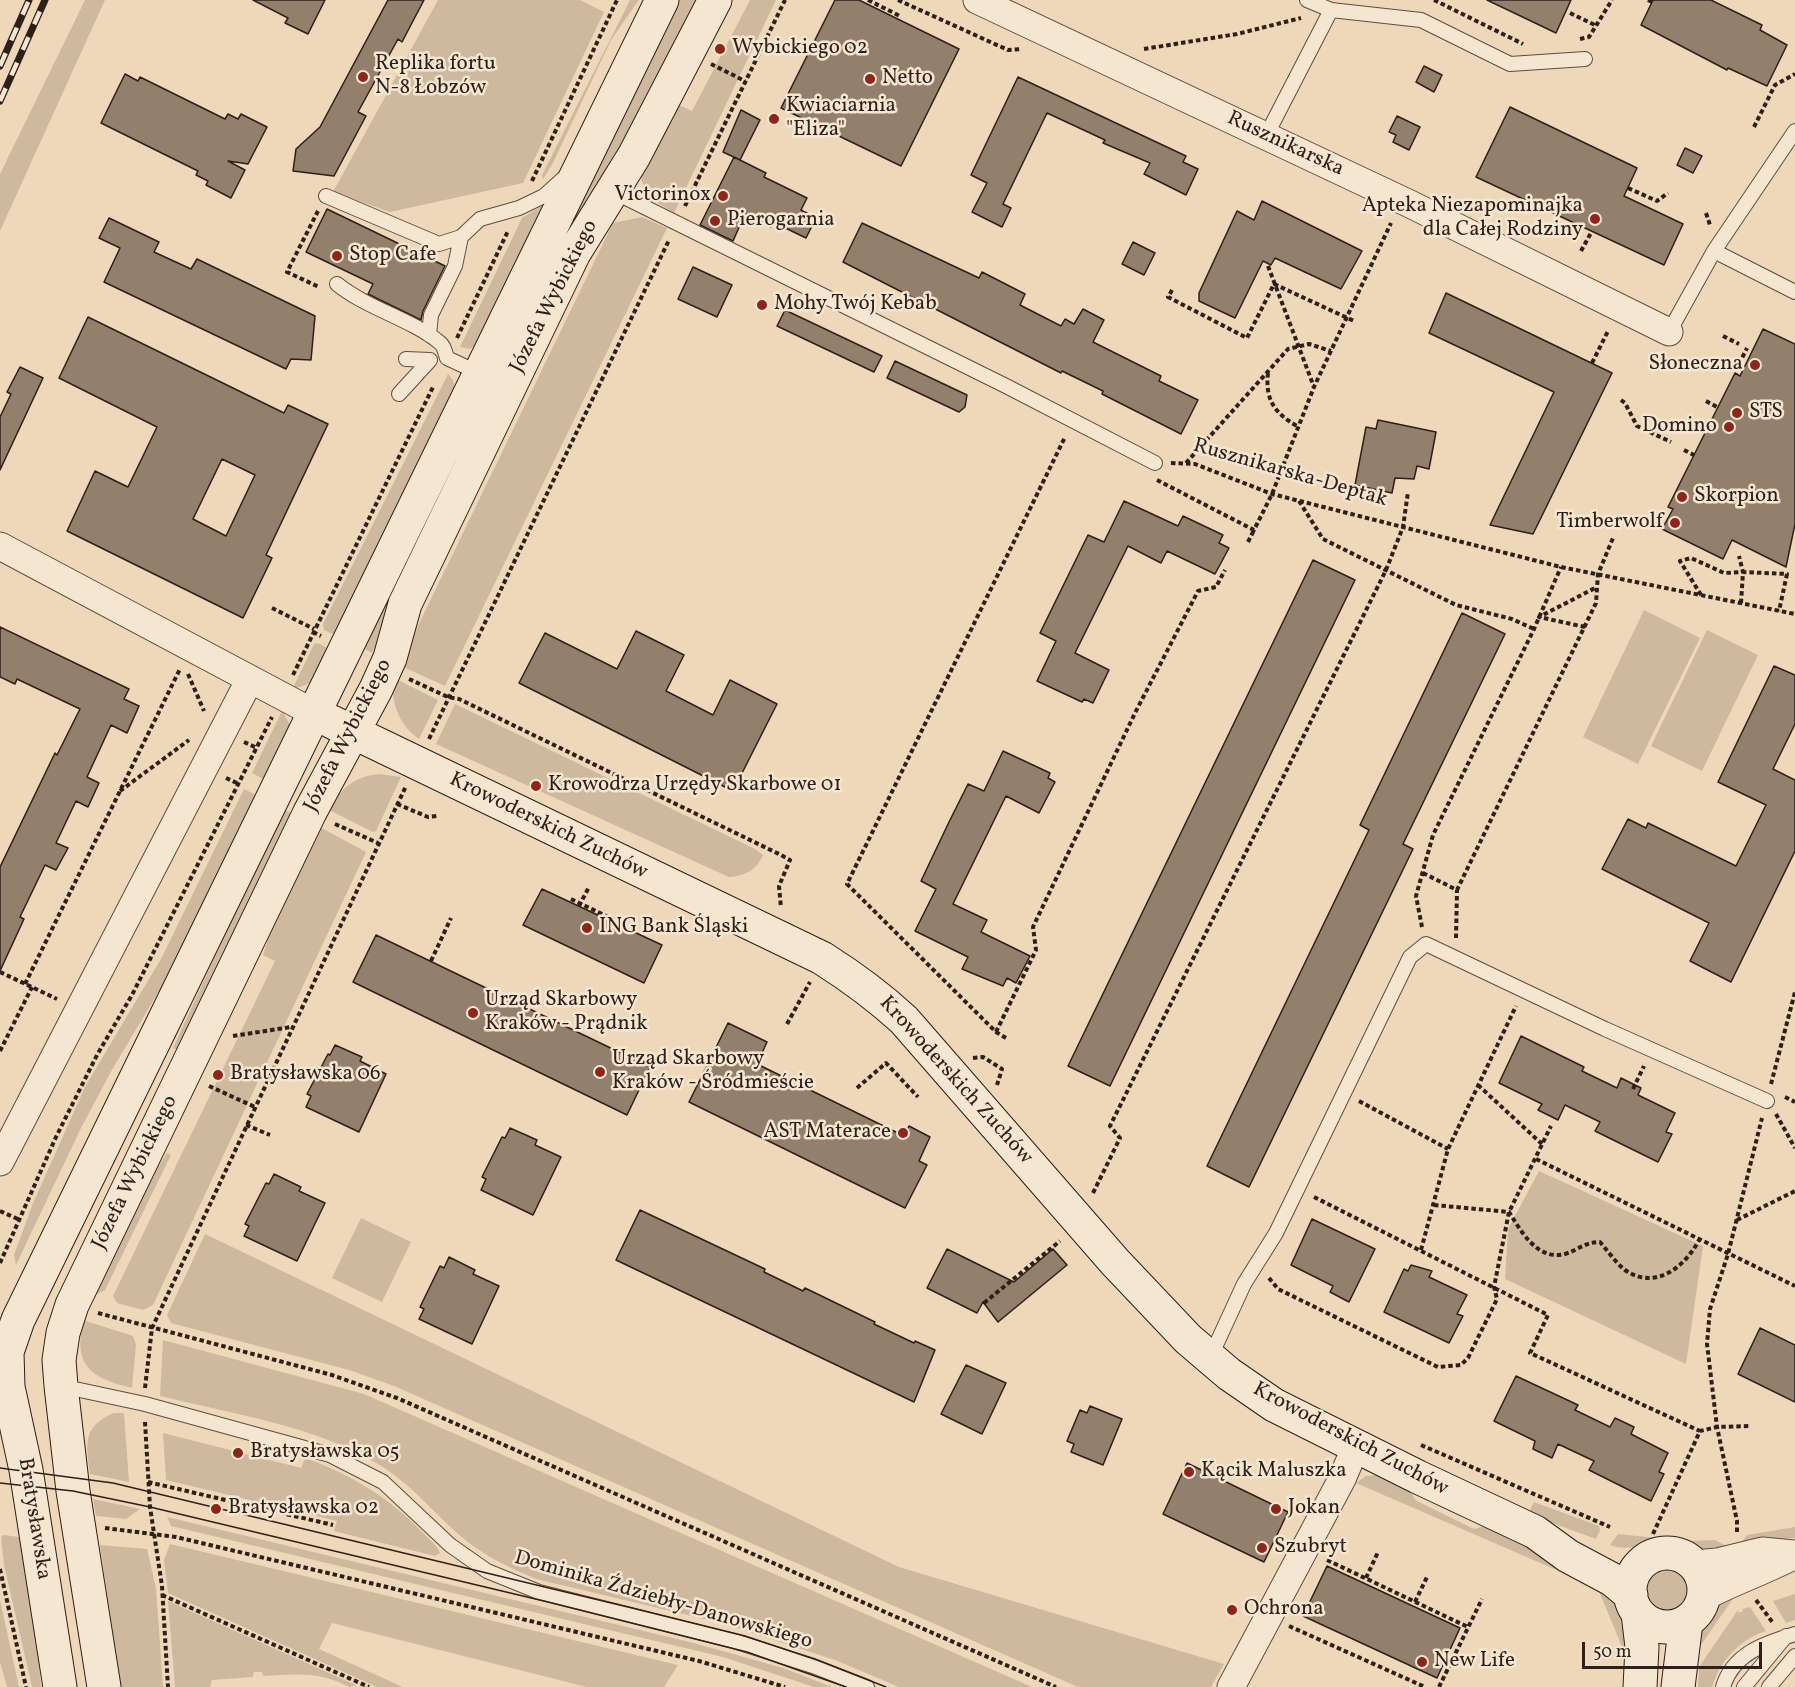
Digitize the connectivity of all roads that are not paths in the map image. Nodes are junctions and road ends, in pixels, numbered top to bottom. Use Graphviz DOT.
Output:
graph roads {
  1 [pos="662,0"];
  2 [pos="715,0"];
  3 [pos="977,0"];
  4 [pos="1307,0"];
  5 [pos="1331,10"];
  6 [pos="1585,59"];
  7 [pos="1795,130"];
  8 [pos="1266,136"];
  9 [pos="581,163"];
  10 [pos="612,191"];
  11 [pos="326,196"];
  12 [pos="461,237"];
  13 [pos="1714,251"];
  14 [pos="337,284"];
  15 [pos="1795,292"];
  16 [pos="1669,332"];
  17 [pos="429,335"];
  18 [pos="406,359"];
  19 [pos="479,373"];
  20 [pos="399,394"];
  21 [pos="1155,463"];
  22 [pos="0,546"];
  23 [pos="250,679"];
  24 [pos="314,713"];
  25 [pos="353,732"];
  26 [pos="1767,1101"];
  27 [pos="0,1162"];
  28 [pos="4,1352"];
  29 [pos="1210,1358"];
  30 [pos="61,1386"];
  31 [pos="6,1399"];
  32 [pos="1356,1446"];
  33 [pos="1535,1532"];
  34 [pos="1648,1548"];
  35 [pos="1795,1555"];
  36 [pos="1694,1564"];
  37 [pos="1634,1604"];
  38 [pos="1695,1610"];
  39 [pos="1786,1632"];
  40 [pos="1795,1656"];
  41 [pos="60,1687"];
  42 [pos="104,1687"];
  43 [pos="867,1687"];
  44 [pos="1231,1687"];
  45 [pos="1640,1687"];
  46 [pos="1678,1687"];
  47 [pos="1724,1687"];
  48 [pos="1744,1687"];
  49 [pos="1769,1687"];
  1 -- 9 [label="street, Józefa Wybickiego"];
  2 -- 10 [label="street, Józefa Wybickiego"];
  3 -- 8 [label="street, Rusznikarska"];
  4 -- 5 [label="lane"];
  5 -- 6 [label="lane"];
  5 -- 8 [label="lane"];
  7 -- 13 [label="lane, Rusznikarska"];
  8 -- 16 [label="street, Rusznikarska"];
  9 -- 12 [label="lane"];
  9 -- 19 [label="street, Józefa Wybickiego"];
  10 -- 21 [label="lane"];
  10 -- 25 [label="street, Józefa Wybickiego"];
  11 -- 12 [label="lane"];
  12 -- 17 [label="lane"];
  13 -- 15 [label="lane"];
  13 -- 16 [label="lane, Rusznikarska"];
  14 -- 17 [label="lane"];
  17 -- 19 [label="lane"];
  18 -- 20 [label="lane"];
  19 -- 24 [label="street, Józefa Wybickiego"];
  22 -- 23 [label="street, Józefa Wybickiego"];
  23 -- 24 [label="street, Józefa Wybickiego"];
  23 -- 27 [label="street"];
  24 -- 25 [label="street, Krowoderskich Zuchów"];
  24 -- 28 [label="street, Józefa Wybickiego"];
  25 -- 29 [label="street, Krowoderskich Zuchów"];
  25 -- 30 [label="street, Józefa Wybickiego"];
  26 -- 29 [label="lane"];
  28 -- 30 [label="street"];
  28 -- 31 [label="street, Bratysławska"];
  29 -- 32 [label="street, Krowoderskich Zuchów"];
  30 -- 31 [label="street"];
  30 -- 42 [label="street, Bratysławska"];
  30 -- 43 [label="lane, Dominika Ździebły-Danowskiego"];
  31 -- 41 [label="street, Bratysławska"];
  32 -- 33 [label="street, Krowoderskich Zuchów"];
  32 -- 44 [label="street"];
  33 -- 34 [label="street, Krowoderskich Zuchów"];
  33 -- 37 [label="street, Krowoderskich Zuchów"];
  34 -- 36 [label="street"];
  34 -- 37 [label="street"];
  35 -- 36 [label="street"];
  35 -- 38 [label="street"];
  36 -- 38 [label="street"];
  37 -- 38 [label="street"];
  37 -- 45 [label="street"];
  38 -- 46 [label="street"];
  39 -- 47 [label="lane"];
  39 -- 48 [label="lane"];
  40 -- 49 [label="lane"];
}
